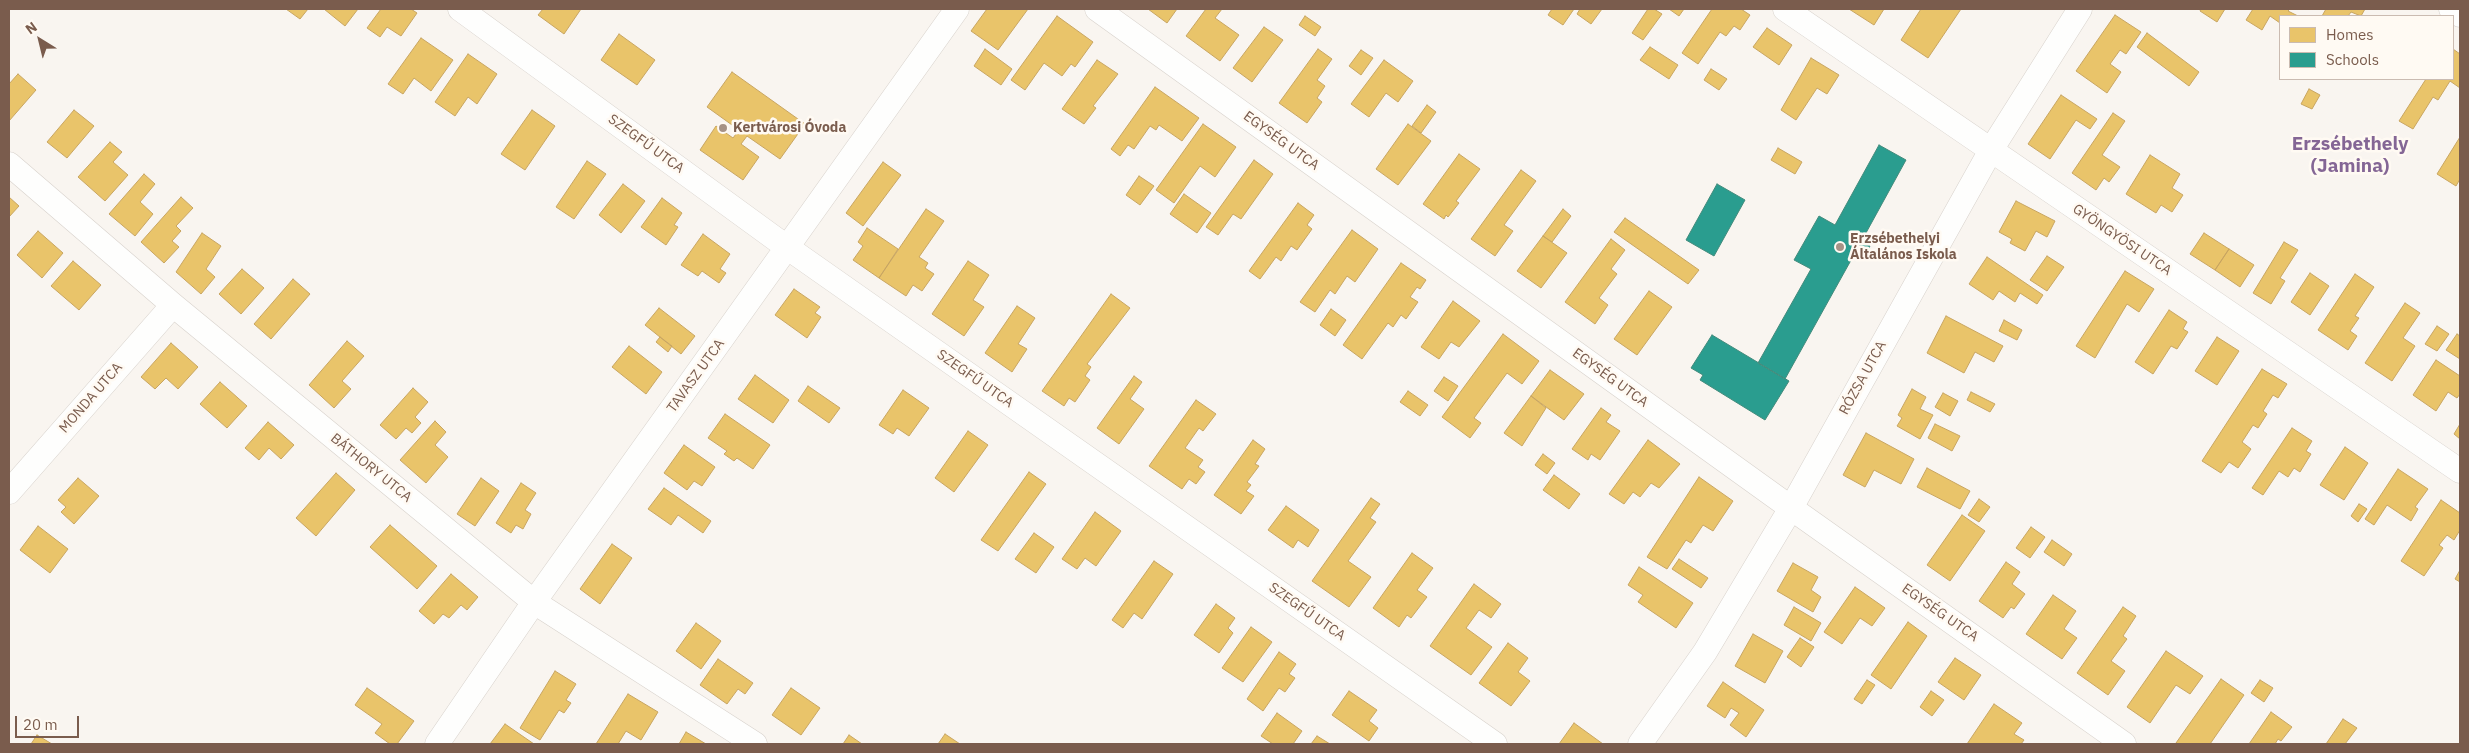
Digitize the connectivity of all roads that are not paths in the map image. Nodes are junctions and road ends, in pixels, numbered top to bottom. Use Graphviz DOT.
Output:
graph roads {
  1 [pos="460,9"];
  2 [pos="957,9"];
  3 [pos="1097,9"];
  4 [pos="1785,9"];
  5 [pos="2080,9"];
  6 [pos="2450,9"];
  7 [pos="2460,15"];
  8 [pos="1991,150"];
  9 [pos="9,164"];
  10 [pos="788,248"];
  11 [pos="172,304"];
  12 [pos="2460,470"];
  13 [pos="9,492"];
  14 [pos="1791,508"];
  15 [pos="534,602"];
  16 [pos="436,744"];
  17 [pos="755,744"];
  18 [pos="1495,744"];
  19 [pos="1640,744"];
  20 [pos="2124,744"];
  1 -- 10 [label="street, SZEGFŰ UTCA"];
  2 -- 10 [label="street, TAVASZ UTCA"];
  3 -- 14 [label="street, EGYSÉG UTCA"];
  4 -- 8 [label="street, GYÖNGYÖSI UTCA"];
  5 -- 8 [label="street, RÓZSA UTCA"];
  6 -- 7 [label="street"];
  8 -- 12 [label="street, GYÖNGYÖSI UTCA"];
  8 -- 14 [label="street, RÓZSA UTCA"];
  9 -- 11 [label="street, BÁTHORY UTCA"];
  10 -- 15 [label="street, TAVASZ UTCA"];
  10 -- 18 [label="street, SZEGFŰ UTCA"];
  11 -- 13 [label="street, MONDA UTCA"];
  11 -- 15 [label="street, BÁTHORY UTCA"];
  14 -- 19 [label="street, RÓZSA UTCA"];
  14 -- 20 [label="street, EGYSÉG UTCA"];
  15 -- 16 [label="street, TAVASZ UTCA"];
  15 -- 17 [label="street, BÁTHORY UTCA"];
}
